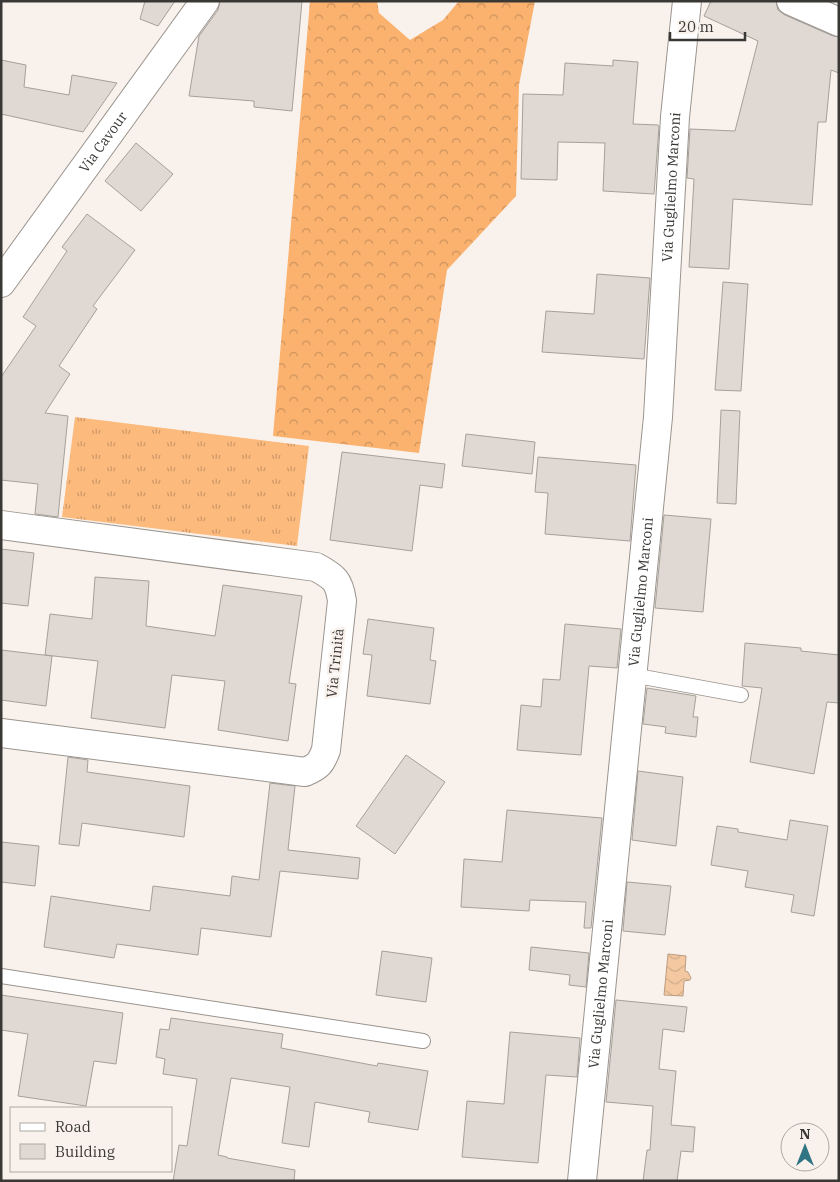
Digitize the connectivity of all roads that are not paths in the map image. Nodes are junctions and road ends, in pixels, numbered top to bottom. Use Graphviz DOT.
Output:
graph roads {
  1 [pos="205,1"];
  2 [pos="687,1"];
  3 [pos="791,1"];
  4 [pos="839,22"];
  5 [pos="1,283"];
  6 [pos="1,525"];
  7 [pos="632,675"];
  8 [pos="741,695"];
  9 [pos="1,733"];
  10 [pos="1,976"];
  11 [pos="423,1041"];
  12 [pos="582,1181"];
  1 -- 5 [label="street, Via Cavour"];
  2 -- 7 [label="street, Via Guglielmo Marconi"];
  3 -- 4 [label="street"];
  6 -- 9 [label="street, Via Trinità"];
  7 -- 8 [label="lane"];
  7 -- 12 [label="street, Via Guglielmo Marconi"];
  10 -- 11 [label="lane"];
}
